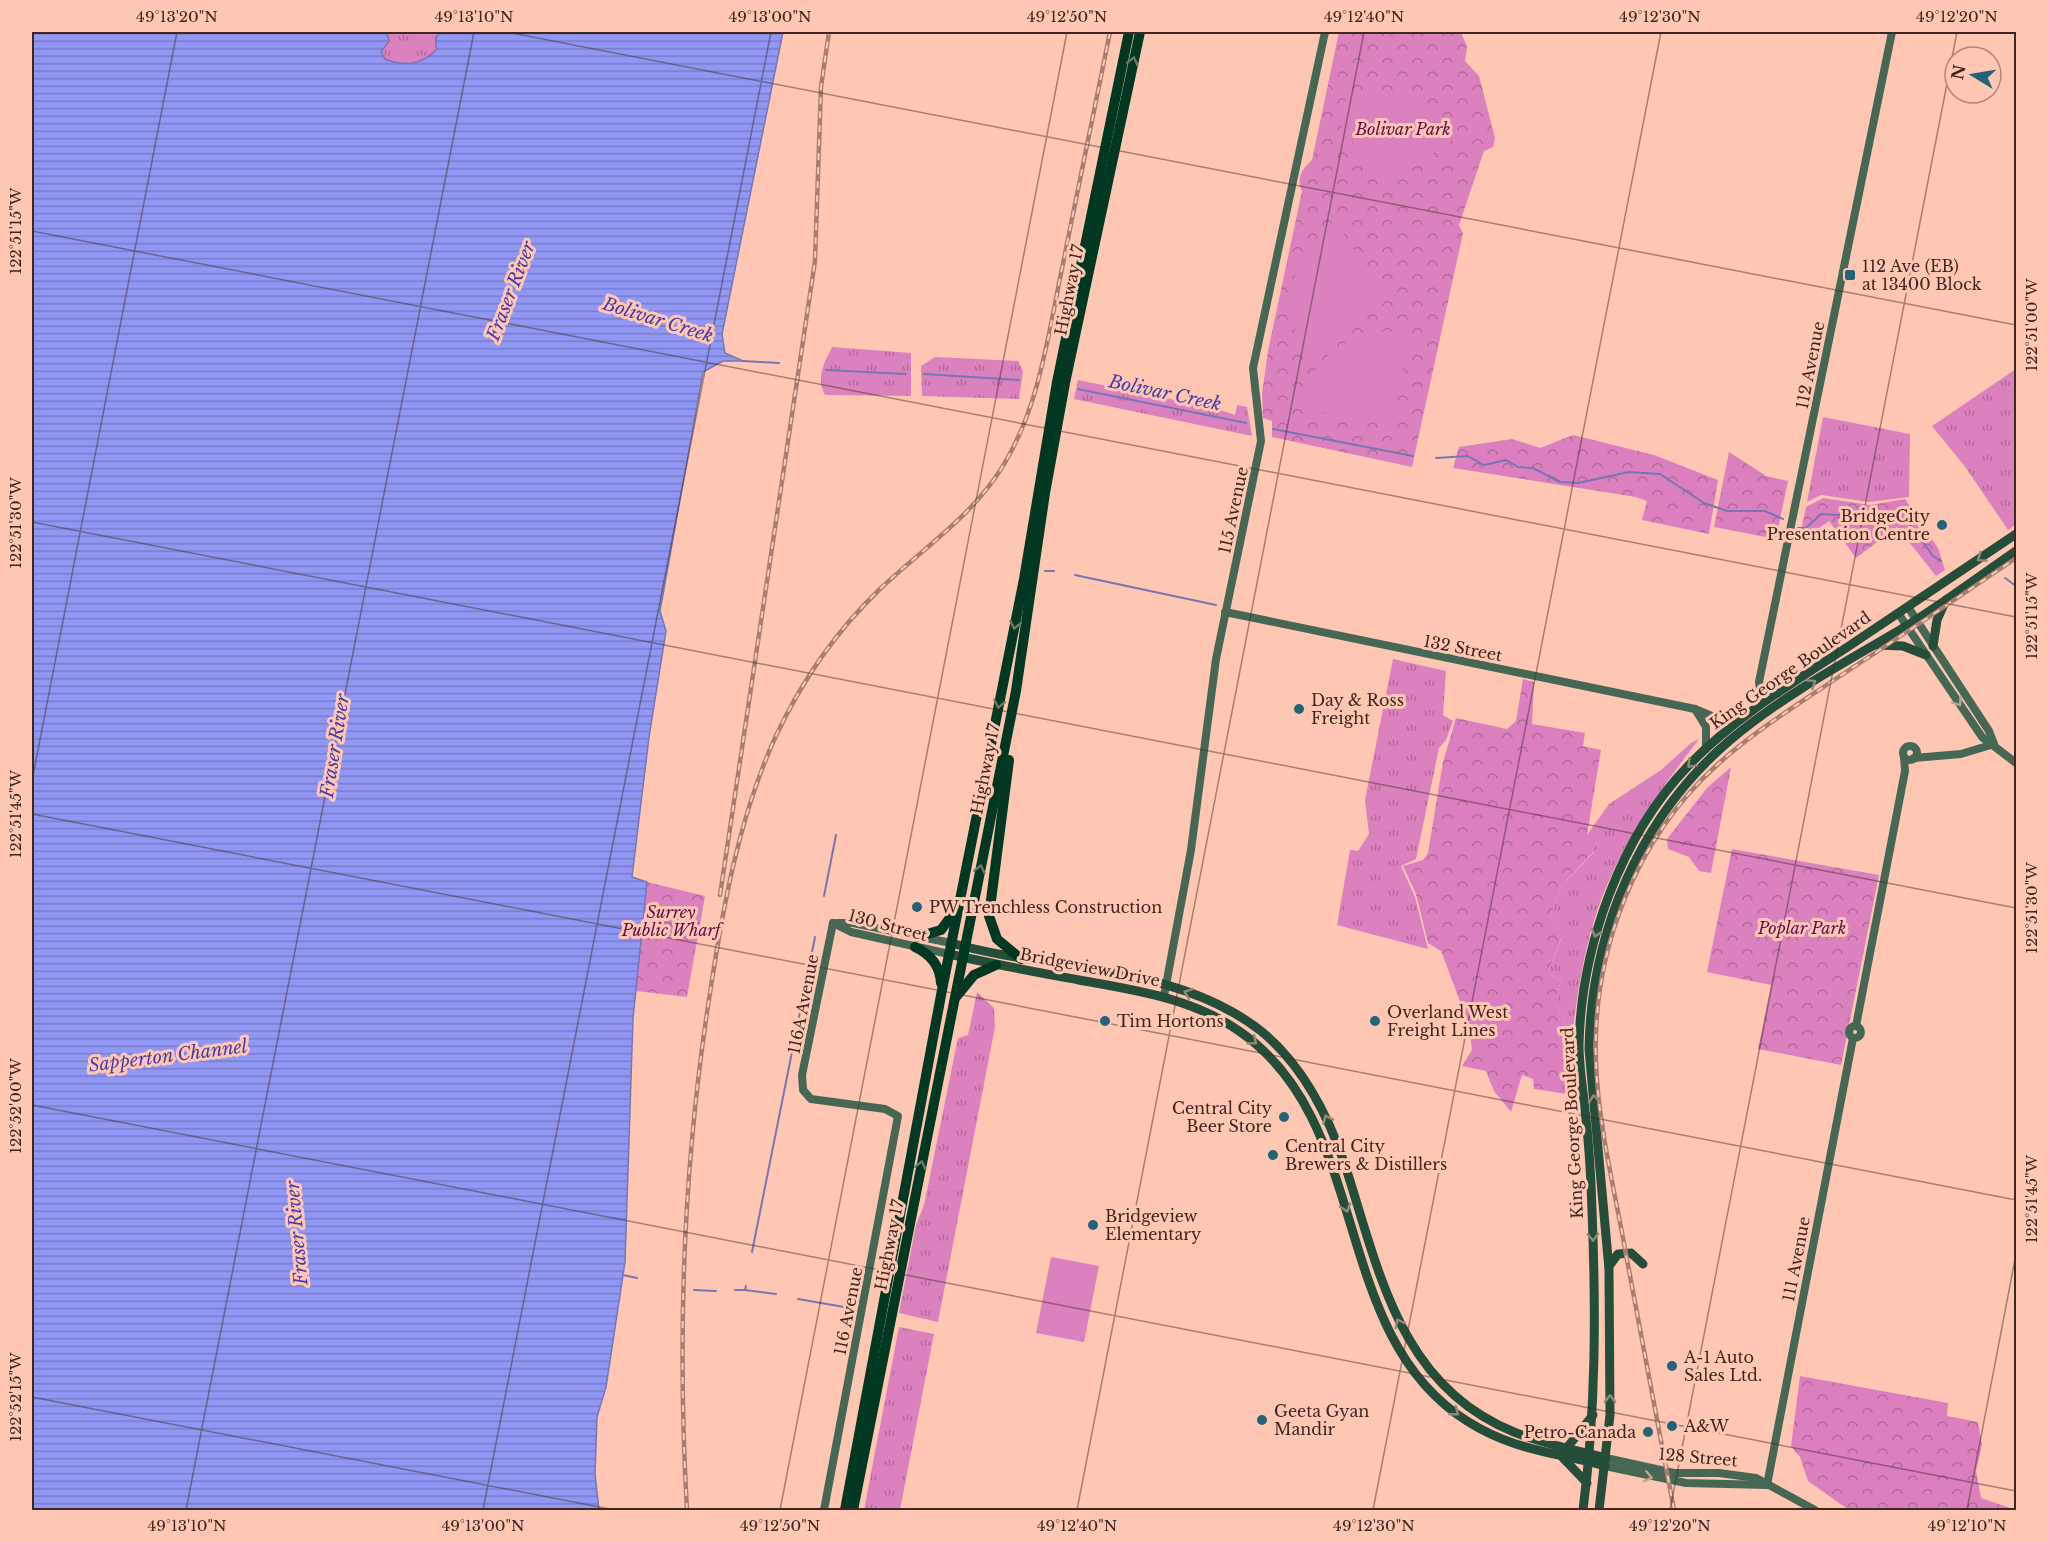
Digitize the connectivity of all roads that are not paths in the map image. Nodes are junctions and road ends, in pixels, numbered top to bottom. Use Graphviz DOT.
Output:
graph roads {
  1 [pos="1129,32"];
  2 [pos="1140,32"];
  3 [pos="1325,32"];
  4 [pos="1892,32"];
  5 [pos="2016,534"];
  6 [pos="2016,551"];
  7 [pos="1947,598"];
  8 [pos="1908,607"];
  9 [pos="1225,612"];
  10 [pos="1898,613"];
  11 [pos="1916,620"];
  12 [pos="1906,626"];
  13 [pos="1874,645"];
  14 [pos="1933,646"];
  15 [pos="1926,655"];
  16 [pos="1016,691"];
  17 [pos="1762,703"];
  18 [pos="1695,709"];
  19 [pos="1764,716"];
  20 [pos="1738,721"];
  21 [pos="1994,744"];
  22 [pos="1706,749"];
  23 [pos="2016,763"];
  24 [pos="958,906"];
  25 [pos="833,923"];
  26 [pos="916,942"];
  27 [pos="956,951"];
  28 [pos="1021,959"];
  29 [pos="996,965"];
  30 [pos="1166,985"];
  31 [pos="942,990"];
  32 [pos="1164,996"];
  33 [pos="955,998"];
  34 [pos="898,1116"];
  35 [pos="928,1132"];
  36 [pos="1643,1264"];
  37 [pos="1609,1269"];
  38 [pos="1430,1373"];
  39 [pos="1419,1378"];
  40 [pos="1593,1415"];
  41 [pos="1565,1453"];
  42 [pos="1590,1458"];
  43 [pos="1606,1462"];
  44 [pos="1587,1483"];
  45 [pos="1767,1485"];
  46 [pos="824,1510"];
  47 [pos="845,1510"];
  48 [pos="853,1510"];
  49 [pos="1583,1510"];
  50 [pos="1599,1510"];
  51 [pos="1815,1510"];
  1 -- 24 [label="highway, Highway 17, one-way"];
  16 -- 2 [label="highway, Highway 17, one-way"];
  3 -- 9 [label="street, 115 Avenue"];
  4 -- 17 [label="street, 112 Avenue"];
  5 -- 8 [label="main road, King George Boulevard, one-way"];
  6 -- 7 [label="main road, King George Boulevard"];
  7 -- 11 [label="main road, King George Boulevard"];
  7 -- 14 [label="main road"];
  8 -- 10 [label="main road, King George Boulevard"];
  8 -- 11 [label="street"];
  9 -- 18 [label="street, 132 Street"];
  9 -- 30 [label="street, 115 Avenue"];
  10 -- 12 [label="street"];
  10 -- 17 [label="main road, King George Boulevard"];
  11 -- 12 [label="main road, King George Boulevard"];
  11 -- 14 [label="street"];
  12 -- 13 [label="main road, King George Boulevard"];
  12 -- 15 [label="street"];
  13 -- 15 [label="main road"];
  19 -- 13 [label="main road, King George Boulevard, one-way"];
  14 -- 21 [label="street"];
  15 -- 21 [label="street, one-way"];
  27 -- 16 [label="highway, Highway 17, one-way"];
  16 -- 28 [label="highway"];
  17 -- 19 [label="main road"];
  17 -- 20 [label="main road, King George Boulevard"];
  18 -- 20 [label="street, 132 Street"];
  18 -- 22 [label="street"];
  37 -- 19 [label="main road, King George Boulevard, one-way"];
  20 -- 22 [label="main road, King George Boulevard"];
  21 -- 23 [label="street"];
  21 -- 45 [label="street, 111 Avenue"];
  22 -- 40 [label="main road, King George Boulevard, one-way"];
  24 -- 26 [label="highway"];
  24 -- 27 [label="highway, Highway 17"];
  25 -- 26 [label="street, 130 Street"];
  25 -- 34 [label="street, 116A Avenue"];
  26 -- 27 [label="street, 130 Street"];
  26 -- 31 [label="highway"];
  27 -- 28 [label="main road, Bridgeview Drive"];
  27 -- 29 [label="main road, Bridgeview Drive"];
  27 -- 31 [label="highway, Highway 17"];
  27 -- 33 [label="highway, Highway 17"];
  27 -- 35 [label="highway"];
  28 -- 30 [label="main road, Bridgeview Drive"];
  29 -- 32 [label="main road, Bridgeview Drive"];
  29 -- 33 [label="highway"];
  30 -- 32 [label="street, 115 Avenue"];
  38 -- 30 [label="main road, Bridgeview Drive, one-way"];
  31 -- 47 [label="highway, Highway 17"];
  32 -- 39 [label="main road, Bridgeview Drive, one-way"];
  33 -- 35 [label="highway, Highway 17"];
  34 -- 46 [label="street, 116 Avenue"];
  48 -- 35 [label="highway, Highway 17, one-way"];
  36 -- 37 [label="main road"];
  43 -- 37 [label="main road, King George Boulevard, one-way"];
  38 -- 39 [label="street"];
  38 -- 41 [label="main road, Bridgeview Drive"];
  39 -- 41 [label="main road, Bridgeview Drive, one-way"];
  40 -- 41 [label="main road"];
  40 -- 42 [label="main road, King George Boulevard"];
  41 -- 42 [label="main road, Bridgeview Drive"];
  41 -- 44 [label="main road"];
  42 -- 43 [label="main road, 128 Street"];
  42 -- 44 [label="main road, King George Boulevard"];
  43 -- 45 [label="street, 128 Street"];
  43 -- 50 [label="main road, King George Boulevard"];
  44 -- 49 [label="main road, King George Boulevard"];
  45 -- 51 [label="street, 128 Street"];
}
